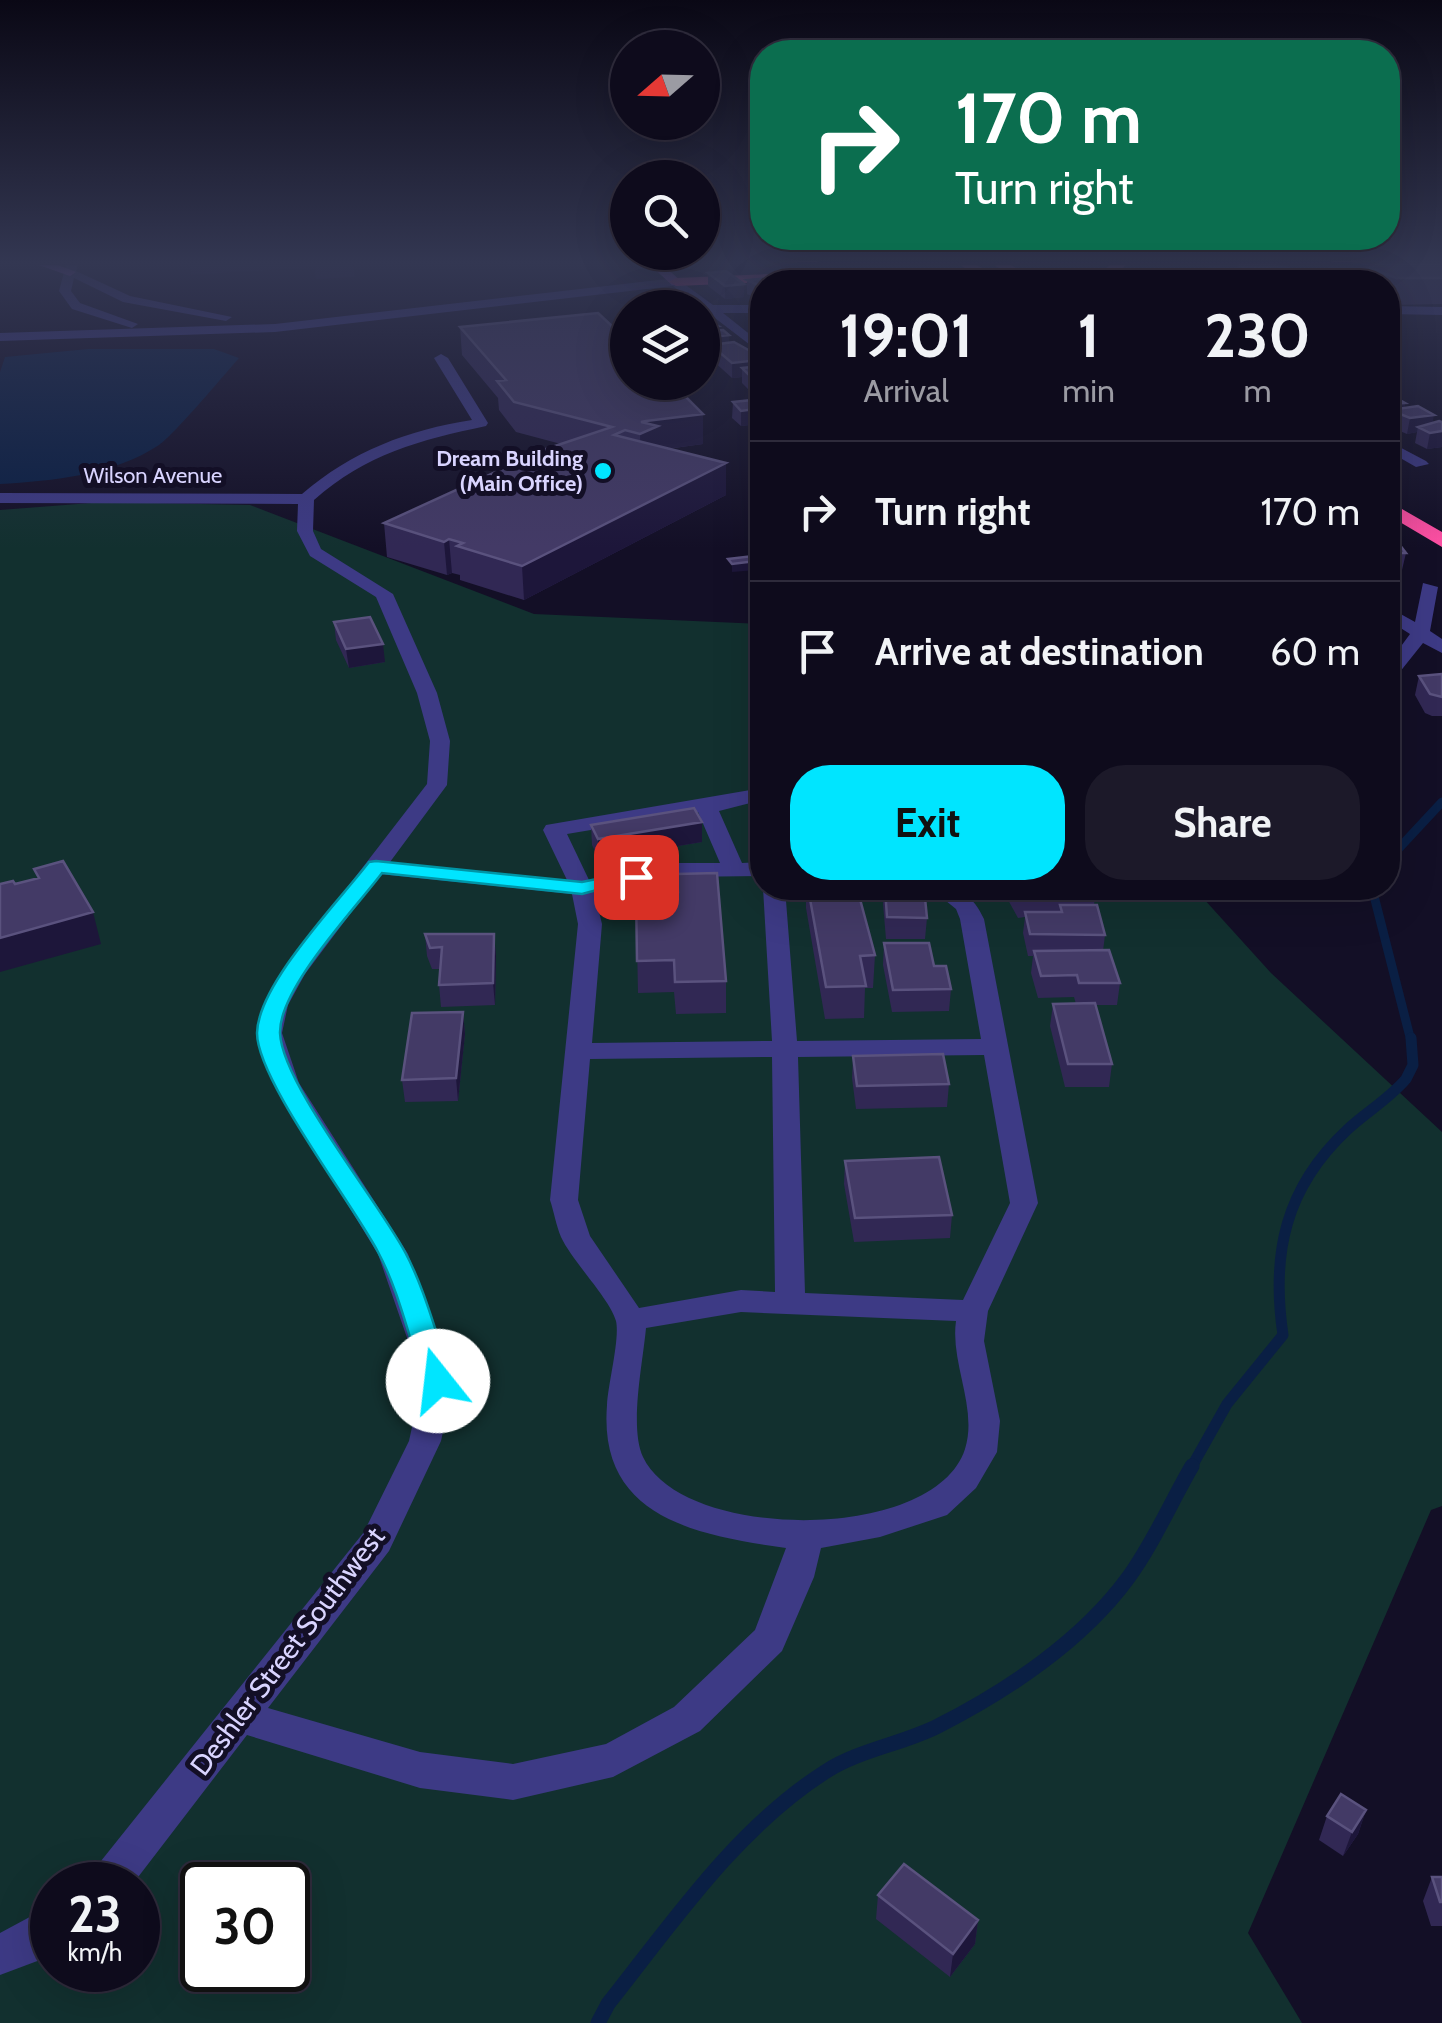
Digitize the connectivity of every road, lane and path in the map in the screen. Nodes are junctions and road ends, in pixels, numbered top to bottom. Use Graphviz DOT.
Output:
graph roads {
  1 [pos="442,359"];
  2 [pos="1400,452"];
  3 [pos="1421,464"];
  4 [pos="1400,491"];
  5 [pos="0,498"];
  6 [pos="306,500"];
  7 [pos="1400,514"];
  8 [pos="1442,516"];
  9 [pos="1442,540"];
  10 [pos="1429,587"];
  11 [pos="1400,620"];
  12 [pos="1420,633"];
  13 [pos="1442,647"];
  14 [pos="1400,662"];
  15 [pos="750,796"];
  16 [pos="704,804"];
  17 [pos="750,806"];
  18 [pos="376,867"];
  19 [pos="750,869"];
  20 [pos="734,870"];
  21 [pos="582,888"];
  22 [pos="775,900"];
  23 [pos="960,900"];
  24 [pos="996,1047"];
  25 [pos="785,1049"];
  26 [pos="578,1051"];
  27 [pos="790,1303"];
  28 [pos="973,1311"];
  29 [pos="630,1320"];
  30 [pos="806,1536"];
  31 [pos="239,1716"];
  32 [pos="124,1862"];
  33 [pos="30,1941"];
  34 [pos="0,1954"];
  1 -- 6 [label="street"];
  2 -- 3 [label="street"];
  4 -- 8 [label="highway"];
  5 -- 6 [label="street, Wilson Avenue"];
  6 -- 18 [label="street, Deshler Street Southwest"];
  7 -- 9 [label="highway"];
  10 -- 12 [label="street"];
  11 -- 12 [label="street"];
  12 -- 13 [label="street"];
  12 -- 14 [label="street"];
  15 -- 16 [label="street"];
  16 -- 17 [label="street"];
  16 -- 20 [label="street"];
  16 -- 21 [label="street"];
  18 -- 21 [label="street"];
  18 -- 31 [label="street, Deshler Street Southwest"];
  19 -- 20 [label="street"];
  20 -- 21 [label="street"];
  21 -- 26 [label="street"];
  22 -- 25 [label="street"];
  23 -- 24 [label="street"];
  24 -- 25 [label="street"];
  24 -- 28 [label="street"];
  25 -- 26 [label="street"];
  25 -- 27 [label="street"];
  26 -- 29 [label="street"];
  27 -- 28 [label="street"];
  27 -- 29 [label="street"];
  28 -- 30 [label="street"];
  29 -- 30 [label="street"];
  30 -- 31 [label="street"];
  31 -- 32 [label="street, Deshler Street Southwest"];
  33 -- 34 [label="street"];
}
